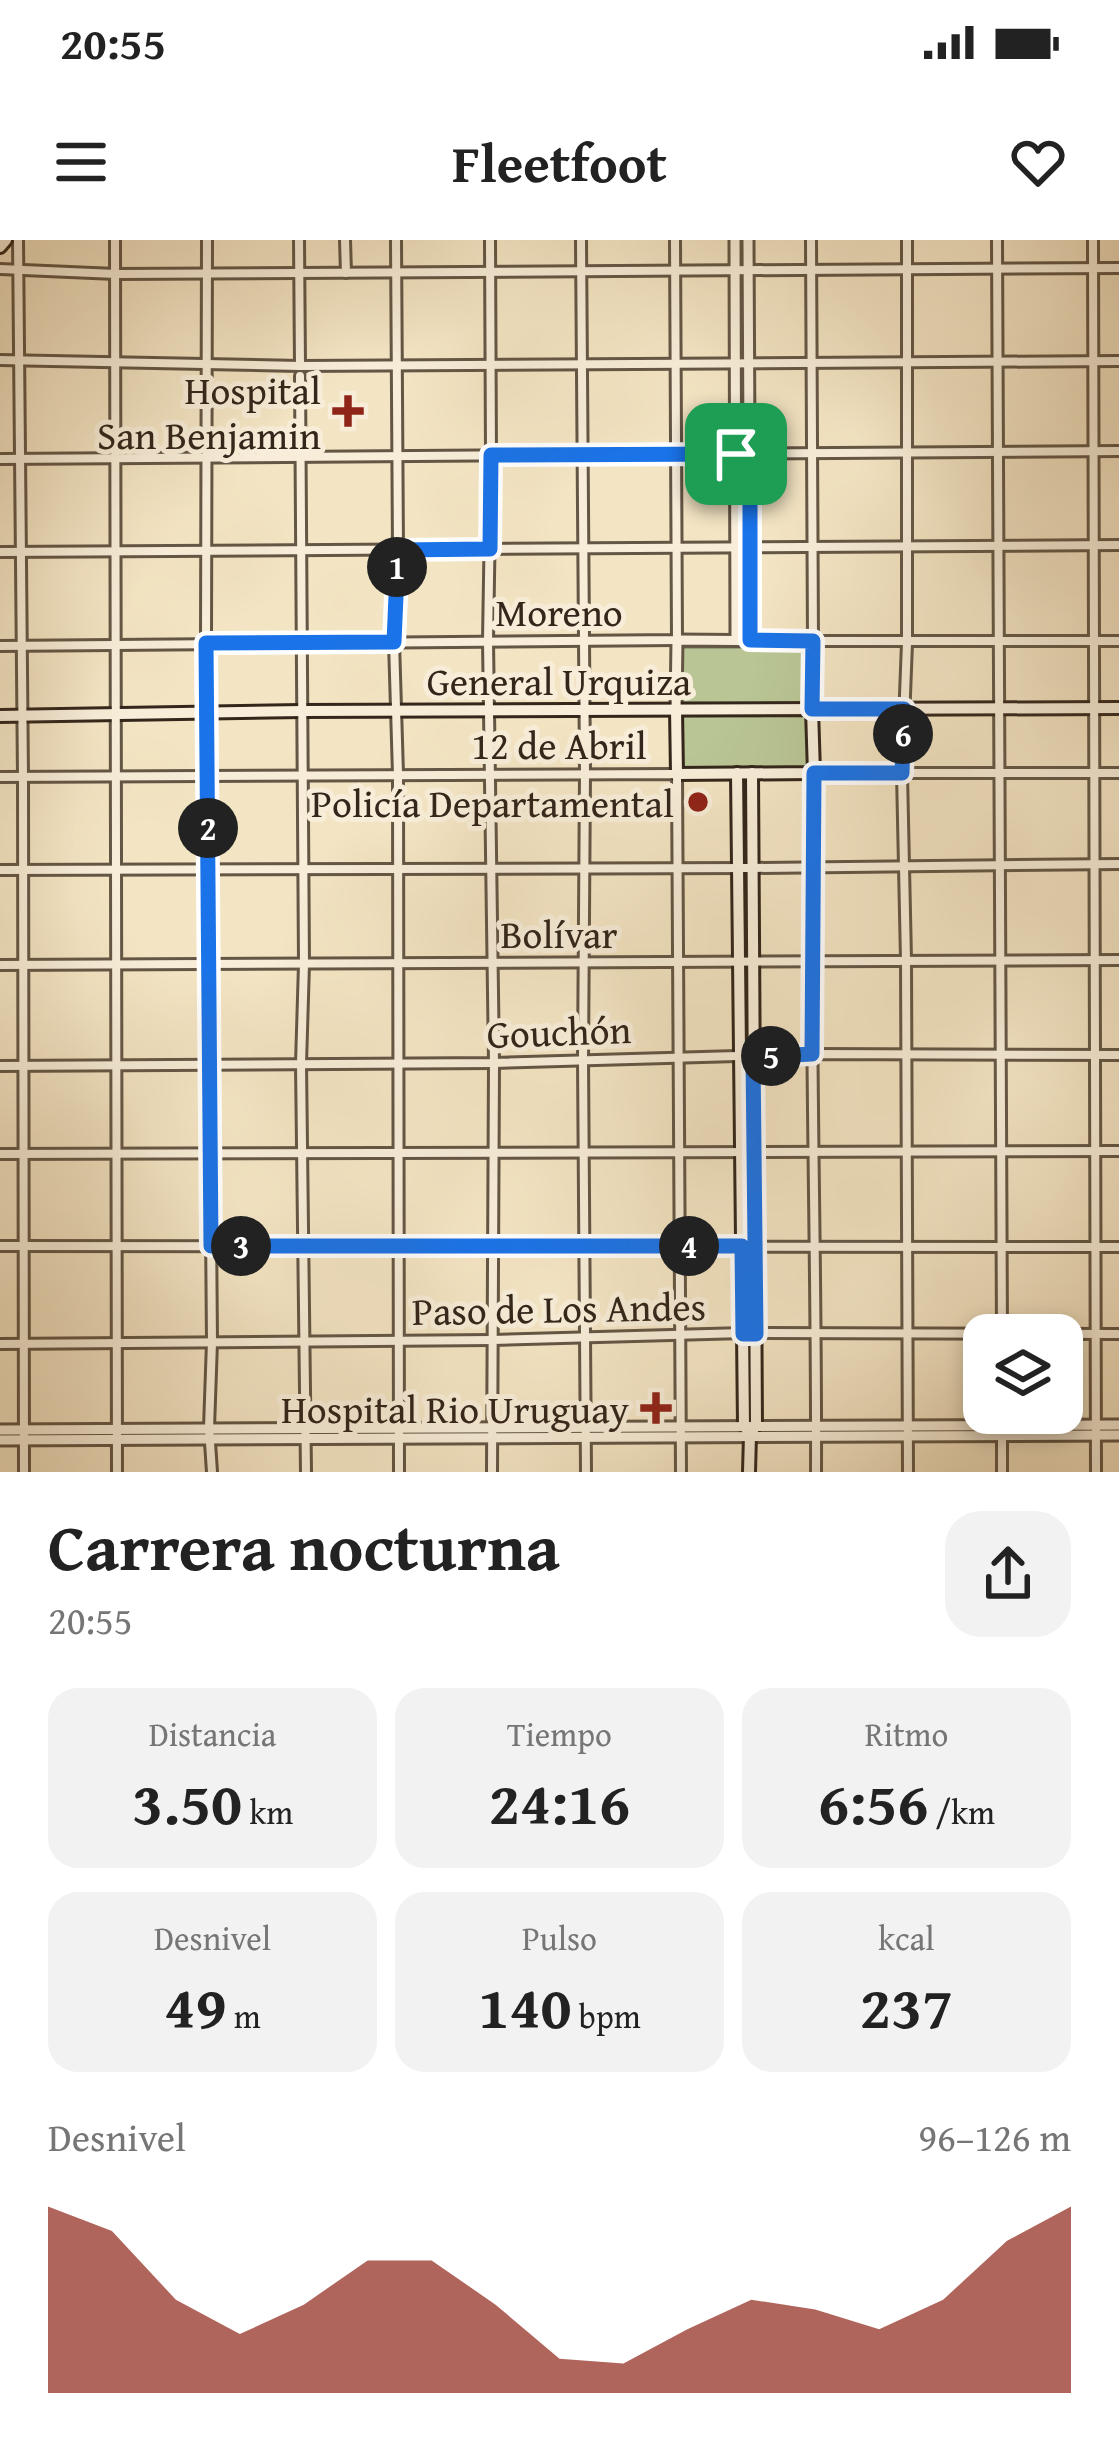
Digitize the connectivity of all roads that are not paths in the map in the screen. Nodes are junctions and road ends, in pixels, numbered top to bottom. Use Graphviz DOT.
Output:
graph roads {
  1 [pos="18,240"];
  2 [pos="115,240"];
  3 [pos="207,240"];
  4 [pos="299,240"];
  5 [pos="345,240"];
  6 [pos="396,240"];
  7 [pos="490,240"];
  8 [pos="580,240"];
  9 [pos="675,240"];
  10 [pos="735,240"];
  11 [pos="748,240"];
  12 [pos="812,240"];
  13 [pos="907,240"];
  14 [pos="997,240"];
  15 [pos="1094,240"];
  16 [pos="1094,268"];
  17 [pos="1119,268"];
  18 [pos="0,269"];
  19 [pos="19,269"];
  20 [pos="907,269"];
  21 [pos="997,269"];
  22 [pos="735,270"];
  23 [pos="747,270"];
  24 [pos="811,270"];
  25 [pos="675,271"];
  26 [pos="490,272"];
  27 [pos="580,272"];
  28 [pos="299,273"];
  29 [pos="346,273"];
  30 [pos="395,273"];
  31 [pos="116,274"];
  32 [pos="207,274"];
  33 [pos="0,360"];
  34 [pos="20,360"];
  35 [pos="1094,361"];
  36 [pos="1119,361"];
  37 [pos="116,362"];
  38 [pos="907,362"];
  39 [pos="997,362"];
  40 [pos="750,363"];
  41 [pos="814,363"];
  42 [pos="207,364"];
  43 [pos="583,364"];
  44 [pos="677,364"];
  45 [pos="737,364"];
  46 [pos="490,365"];
  47 [pos="398,366"];
  48 [pos="300,371"];
  49 [pos="1119,451"];
  50 [pos="997,452"];
  51 [pos="1094,452"];
  52 [pos="814,453"];
  53 [pos="907,453"];
  54 [pos="677,454"];
  55 [pos="736,454"];
  56 [pos="750,454"];
  57 [pos="491,455"];
  58 [pos="584,455"];
  59 [pos="398,456"];
  60 [pos="301,457"];
  61 [pos="116,458"];
  62 [pos="207,458"];
  63 [pos="0,459"];
  64 [pos="20,459"];
  65 [pos="1119,545"];
  66 [pos="998,546"];
  67 [pos="1095,546"];
  68 [pos="814,547"];
  69 [pos="907,547"];
  70 [pos="677,548"];
  71 [pos="735,548"];
  72 [pos="750,548"];
  73 [pos="490,549"];
  74 [pos="584,549"];
  75 [pos="302,550"];
  76 [pos="398,550"];
  77 [pos="116,551"];
  78 [pos="207,551"];
  79 [pos="0,552"];
  80 [pos="21,552"];
  81 [pos="676,640"];
  82 [pos="736,640"];
  83 [pos="750,640"];
  84 [pos="488,641"];
  85 [pos="583,641"];
  86 [pos="813,641"];
  87 [pos="1095,641"];
  88 [pos="1119,641"];
  89 [pos="394,642"];
  90 [pos="998,642"];
  91 [pos="206,643"];
  92 [pos="300,643"];
  93 [pos="907,643"];
  94 [pos="0,646"];
  95 [pos="22,646"];
  96 [pos="116,646"];
  97 [pos="583,709"];
  98 [pos="676,709"];
  99 [pos="812,709"];
  100 [pos="904,709"];
  101 [pos="997,709"];
  102 [pos="1095,709"];
  103 [pos="1119,709"];
  104 [pos="490,710"];
  105 [pos="302,711"];
  106 [pos="397,711"];
  107 [pos="207,712"];
  108 [pos="116,715"];
  109 [pos="0,716"];
  110 [pos="22,716"];
  111 [pos="585,773"];
  112 [pos="737,773"];
  113 [pos="752,773"];
  114 [pos="814,773"];
  115 [pos="902,773"];
  116 [pos="998,773"];
  117 [pos="1119,773"];
  118 [pos="398,774"];
  119 [pos="489,774"];
  120 [pos="677,774"];
  121 [pos="1096,774"];
  122 [pos="303,775"];
  123 [pos="116,776"];
  124 [pos="208,776"];
  125 [pos="0,777"];
  126 [pos="23,777"];
  127 [pos="998,863"];
  128 [pos="1094,864"];
  129 [pos="1119,864"];
  130 [pos="904,866"];
  131 [pos="812,867"];
  132 [pos="490,868"];
  133 [pos="585,868"];
  134 [pos="678,868"];
  135 [pos="738,868"];
  136 [pos="752,868"];
  137 [pos="208,869"];
  138 [pos="304,869"];
  139 [pos="398,869"];
  140 [pos="0,870"];
  141 [pos="23,870"];
  142 [pos="116,870"];
  143 [pos="814,960"];
  144 [pos="906,960"];
  145 [pos="999,960"];
  146 [pos="1096,960"];
  147 [pos="1119,960"];
  148 [pos="585,961"];
  149 [pos="491,963"];
  150 [pos="678,963"];
  151 [pos="746,963"];
  152 [pos="117,964"];
  153 [pos="209,964"];
  154 [pos="304,964"];
  155 [pos="398,964"];
  156 [pos="0,965"];
  157 [pos="23,965"];
  158 [pos="812,1054"];
  159 [pos="905,1055"];
  160 [pos="1095,1055"];
  161 [pos="1119,1055"];
  162 [pos="999,1056"];
  163 [pos="677,1057"];
  164 [pos="746,1057"];
  165 [pos="583,1060"];
  166 [pos="494,1063"];
  167 [pos="301,1064"];
  168 [pos="398,1064"];
  169 [pos="210,1065"];
  170 [pos="0,1066"];
  171 [pos="24,1066"];
  172 [pos="115,1066"];
  173 [pos="814,1151"];
  174 [pos="1001,1151"];
  175 [pos="1096,1151"];
  176 [pos="1119,1151"];
  177 [pos="115,1152"];
  178 [pos="494,1152"];
  179 [pos="585,1152"];
  180 [pos="680,1152"];
  181 [pos="747,1152"];
  182 [pos="908,1152"];
  183 [pos="210,1153"];
  184 [pos="304,1153"];
  185 [pos="399,1153"];
  186 [pos="0,1154"];
  187 [pos="24,1154"];
  188 [pos="116,1245"];
  189 [pos="0,1246"];
  190 [pos="24,1246"];
  191 [pos="211,1246"];
  192 [pos="305,1246"];
  193 [pos="399,1246"];
  194 [pos="493,1246"];
  195 [pos="586,1246"];
  196 [pos="680,1246"];
  197 [pos="748,1246"];
  198 [pos="815,1246"];
  199 [pos="1002,1246"];
  200 [pos="908,1247"];
  201 [pos="1096,1247"];
  202 [pos="1119,1247"];
  203 [pos="1002,1314"];
  204 [pos="816,1333"];
  205 [pos="908,1333"];
  206 [pos="1083,1333"];
  207 [pos="1096,1333"];
  208 [pos="750,1334"];
  209 [pos="963,1334"];
  210 [pos="1119,1334"];
  211 [pos="587,1336"];
  212 [pos="681,1336"];
  213 [pos="493,1340"];
  214 [pos="399,1341"];
  215 [pos="115,1342"];
  216 [pos="212,1342"];
  217 [pos="303,1342"];
  218 [pos="0,1344"];
  219 [pos="24,1344"];
  220 [pos="1119,1425"];
  221 [pos="750,1428"];
  222 [pos="0,1430"];
  223 [pos="816,1430"];
  224 [pos="963,1431"];
  225 [pos="1083,1431"];
  226 [pos="1096,1431"];
  227 [pos="306,1432"];
  228 [pos="400,1432"];
  229 [pos="492,1432"];
  230 [pos="586,1432"];
  231 [pos="681,1432"];
  232 [pos="908,1432"];
  233 [pos="210,1433"];
  234 [pos="24,1434"];
  235 [pos="117,1434"];
  236 [pos="1002,1434"];
  237 [pos="1119,1435"];
  238 [pos="0,1440"];
  239 [pos="24,1472"];
  240 [pos="117,1472"];
  241 [pos="212,1472"];
  242 [pos="306,1472"];
  243 [pos="400,1472"];
  244 [pos="492,1472"];
  245 [pos="586,1472"];
  246 [pos="681,1472"];
  247 [pos="749,1472"];
  248 [pos="816,1472"];
  249 [pos="908,1472"];
  250 [pos="1002,1472"];
  251 [pos="1096,1472"];
  1 -- 19 [label="street"];
  2 -- 31 [label="street"];
  3 -- 32 [label="street"];
  4 -- 28 [label="street"];
  5 -- 29 [label="street"];
  6 -- 30 [label="street"];
  7 -- 26 [label="street"];
  8 -- 27 [label="street"];
  9 -- 25 [label="street"];
  10 -- 22 [label="street"];
  11 -- 23 [label="street"];
  12 -- 24 [label="street"];
  13 -- 20 [label="street"];
  14 -- 21 [label="street"];
  15 -- 16 [label="street"];
  16 -- 17 [label="street"];
  16 -- 21 [label="street"];
  16 -- 35 [label="street"];
  18 -- 19 [label="street"];
  19 -- 31 [label="street"];
  19 -- 34 [label="street"];
  20 -- 21 [label="street"];
  20 -- 24 [label="street"];
  20 -- 38 [label="street"];
  21 -- 39 [label="street"];
  22 -- 23 [label="street"];
  22 -- 25 [label="street"];
  22 -- 45 [label="street"];
  23 -- 24 [label="street"];
  23 -- 40 [label="street"];
  24 -- 41 [label="street"];
  25 -- 27 [label="street"];
  25 -- 44 [label="street"];
  26 -- 27 [label="street"];
  26 -- 30 [label="street"];
  26 -- 46 [label="street"];
  27 -- 43 [label="street"];
  28 -- 29 [label="street"];
  28 -- 32 [label="street"];
  28 -- 48 [label="street"];
  29 -- 30 [label="street"];
  30 -- 47 [label="street"];
  31 -- 32 [label="street"];
  31 -- 37 [label="street"];
  32 -- 42 [label="street"];
  33 -- 34 [label="street"];
  34 -- 37 [label="street"];
  34 -- 64 [label="street"];
  35 -- 36 [label="street"];
  35 -- 39 [label="street"];
  35 -- 51 [label="street"];
  37 -- 42 [label="street"];
  37 -- 61 [label="street"];
  38 -- 39 [label="street"];
  38 -- 41 [label="street"];
  38 -- 53 [label="street"];
  39 -- 50 [label="street"];
  40 -- 41 [label="street"];
  40 -- 45 [label="street"];
  40 -- 56 [label="street"];
  41 -- 52 [label="street"];
  42 -- 48 [label="street"];
  42 -- 62 [label="street"];
  43 -- 44 [label="street"];
  43 -- 46 [label="street"];
  43 -- 58 [label="street"];
  44 -- 45 [label="street"];
  44 -- 54 [label="street"];
  45 -- 55 [label="street"];
  46 -- 47 [label="street"];
  46 -- 57 [label="street"];
  47 -- 48 [label="street"];
  47 -- 59 [label="street"];
  48 -- 60 [label="street"];
  49 -- 51 [label="street"];
  50 -- 51 [label="street"];
  50 -- 53 [label="street"];
  50 -- 66 [label="street"];
  51 -- 67 [label="street"];
  52 -- 53 [label="street"];
  52 -- 56 [label="street"];
  52 -- 68 [label="street"];
  53 -- 69 [label="street"];
  54 -- 55 [label="street"];
  54 -- 58 [label="street"];
  54 -- 70 [label="street"];
  55 -- 56 [label="street"];
  55 -- 71 [label="street"];
  56 -- 72 [label="street"];
  57 -- 58 [label="street"];
  57 -- 59 [label="street"];
  57 -- 73 [label="street"];
  58 -- 74 [label="street"];
  59 -- 60 [label="street"];
  59 -- 76 [label="street"];
  60 -- 62 [label="street"];
  60 -- 75 [label="street"];
  61 -- 62 [label="street"];
  61 -- 64 [label="street"];
  61 -- 77 [label="street"];
  62 -- 78 [label="street"];
  63 -- 64 [label="street"];
  64 -- 80 [label="street"];
  65 -- 67 [label="street"];
  66 -- 67 [label="street"];
  66 -- 69 [label="street"];
  66 -- 90 [label="street"];
  67 -- 87 [label="street"];
  68 -- 69 [label="street"];
  68 -- 72 [label="street"];
  68 -- 86 [label="street"];
  69 -- 93 [label="street"];
  70 -- 71 [label="street"];
  70 -- 74 [label="street"];
  70 -- 81 [label="street"];
  71 -- 72 [label="street"];
  71 -- 82 [label="street"];
  72 -- 83 [label="street"];
  73 -- 74 [label="street"];
  73 -- 76 [label="street"];
  73 -- 84 [label="street"];
  74 -- 85 [label="street"];
  75 -- 76 [label="street"];
  75 -- 78 [label="street"];
  75 -- 92 [label="street"];
  76 -- 89 [label="street"];
  77 -- 78 [label="street"];
  77 -- 80 [label="street"];
  77 -- 96 [label="street"];
  78 -- 91 [label="street"];
  79 -- 80 [label="street"];
  80 -- 95 [label="street"];
  81 -- 82 [label="street, Moreno"];
  81 -- 85 [label="street, Moreno"];
  81 -- 98 [label="street"];
  82 -- 83 [label="street, Moreno"];
  83 -- 86 [label="street, Moreno"];
  84 -- 85 [label="street, Moreno"];
  84 -- 89 [label="street, Moreno"];
  84 -- 104 [label="street"];
  85 -- 97 [label="street"];
  86 -- 93 [label="street, Moreno"];
  86 -- 99 [label="street"];
  87 -- 88 [label="street, Moreno"];
  87 -- 90 [label="street, Moreno"];
  87 -- 102 [label="street"];
  89 -- 92 [label="street, Moreno"];
  89 -- 106 [label="street"];
  90 -- 93 [label="street, Moreno"];
  90 -- 101 [label="street"];
  91 -- 92 [label="street, Moreno"];
  91 -- 96 [label="street, Moreno"];
  91 -- 107 [label="street"];
  92 -- 105 [label="street"];
  93 -- 100 [label="street"];
  94 -- 95 [label="street, Moreno"];
  95 -- 96 [label="street, Moreno"];
  95 -- 110 [label="street"];
  96 -- 108 [label="street"];
  97 -- 98 [label="main road, General Urquiza"];
  97 -- 104 [label="main road, General Urquiza"];
  97 -- 111 [label="street"];
  98 -- 99 [label="main road, General Urquiza"];
  98 -- 120 [label="main road"];
  99 -- 100 [label="main road, General Urquiza"];
  99 -- 114 [label="main road"];
  100 -- 101 [label="main road, General Urquiza"];
  100 -- 115 [label="street"];
  101 -- 102 [label="main road, General Urquiza"];
  101 -- 116 [label="street"];
  102 -- 103 [label="main road, General Urquiza"];
  102 -- 121 [label="street"];
  104 -- 106 [label="main road, General Urquiza"];
  104 -- 119 [label="street"];
  105 -- 106 [label="main road, General Urquiza"];
  105 -- 107 [label="main road, General Urquiza"];
  105 -- 122 [label="street"];
  106 -- 118 [label="street"];
  107 -- 108 [label="main road, General Urquiza"];
  107 -- 124 [label="street"];
  108 -- 110 [label="main road, General Urquiza"];
  108 -- 123 [label="street"];
  109 -- 110 [label="main road, General Urquiza"];
  110 -- 126 [label="street"];
  111 -- 119 [label="street, 12 de Abril"];
  111 -- 120 [label="street, 12 de Abril"];
  111 -- 133 [label="street"];
  112 -- 113 [label="main road, 12 de Abril"];
  112 -- 120 [label="main road, 12 de Abril"];
  112 -- 135 [label="main road"];
  113 -- 114 [label="main road, 12 de Abril"];
  113 -- 136 [label="main road"];
  114 -- 115 [label="street, 12 de Abril"];
  114 -- 131 [label="street"];
  115 -- 116 [label="street, 12 de Abril"];
  115 -- 130 [label="street"];
  116 -- 121 [label="street, 12 de Abril"];
  116 -- 127 [label="street"];
  117 -- 121 [label="street, 12 de Abril"];
  118 -- 119 [label="street, 12 de Abril"];
  118 -- 122 [label="street, 12 de Abril"];
  118 -- 139 [label="street"];
  119 -- 132 [label="street"];
  120 -- 134 [label="street"];
  121 -- 128 [label="street"];
  122 -- 124 [label="street, 12 de Abril"];
  122 -- 138 [label="street"];
  123 -- 124 [label="street, 12 de Abril"];
  123 -- 126 [label="street, 12 de Abril"];
  123 -- 142 [label="street"];
  124 -- 137 [label="street"];
  125 -- 126 [label="street, 12 de Abril"];
  126 -- 141 [label="street"];
  127 -- 128 [label="street"];
  127 -- 130 [label="street"];
  127 -- 145 [label="street"];
  128 -- 129 [label="street"];
  128 -- 146 [label="street"];
  130 -- 131 [label="street"];
  130 -- 144 [label="street"];
  131 -- 136 [label="street"];
  131 -- 143 [label="street"];
  132 -- 133 [label="street"];
  132 -- 139 [label="street"];
  132 -- 149 [label="street"];
  133 -- 134 [label="street"];
  133 -- 148 [label="street"];
  134 -- 135 [label="street"];
  134 -- 150 [label="street"];
  135 -- 136 [label="street"];
  135 -- 151 [label="main road"];
  136 -- 151 [label="main road"];
  137 -- 138 [label="street"];
  137 -- 142 [label="street"];
  137 -- 153 [label="street"];
  138 -- 139 [label="street"];
  138 -- 154 [label="street"];
  139 -- 155 [label="street"];
  140 -- 141 [label="street"];
  141 -- 142 [label="street"];
  141 -- 157 [label="street"];
  142 -- 152 [label="street"];
  143 -- 144 [label="street, Bolívar"];
  143 -- 151 [label="street, Bolívar"];
  143 -- 158 [label="street"];
  144 -- 145 [label="street, Bolívar"];
  144 -- 159 [label="street"];
  145 -- 146 [label="street, Bolívar"];
  145 -- 162 [label="street"];
  146 -- 147 [label="street, Bolívar"];
  146 -- 160 [label="street"];
  148 -- 149 [label="street, Bolívar"];
  148 -- 150 [label="street, Bolívar"];
  148 -- 165 [label="street"];
  149 -- 155 [label="street, Bolívar"];
  149 -- 166 [label="street"];
  150 -- 151 [label="street, Bolívar"];
  150 -- 163 [label="street"];
  151 -- 164 [label="main road"];
  152 -- 153 [label="street, Bolívar"];
  152 -- 157 [label="street, Bolívar"];
  152 -- 172 [label="street"];
  153 -- 154 [label="street, Bolívar"];
  153 -- 169 [label="street"];
  154 -- 155 [label="street, Bolívar"];
  154 -- 167 [label="street"];
  155 -- 168 [label="street"];
  156 -- 157 [label="street, Bolívar"];
  157 -- 171 [label="street"];
  158 -- 159 [label="street, Gouchón"];
  158 -- 164 [label="street, Gouchón"];
  158 -- 173 [label="street"];
  159 -- 162 [label="street, Gouchón"];
  159 -- 182 [label="street"];
  160 -- 161 [label="street, Gouchón"];
  160 -- 162 [label="street, Gouchón"];
  160 -- 175 [label="street"];
  162 -- 174 [label="street"];
  163 -- 164 [label="street, Gouchón"];
  163 -- 165 [label="street, Gouchón"];
  163 -- 180 [label="street"];
  164 -- 181 [label="main road"];
  165 -- 166 [label="street, Gouchón"];
  165 -- 179 [label="street"];
  166 -- 168 [label="street, Gouchón"];
  166 -- 178 [label="street"];
  167 -- 168 [label="street, Gouchón"];
  167 -- 169 [label="street, Gouchón"];
  167 -- 184 [label="street"];
  168 -- 185 [label="street"];
  169 -- 172 [label="street, Gouchón"];
  169 -- 183 [label="street"];
  170 -- 171 [label="street, Gouchón"];
  171 -- 172 [label="street, Gouchón"];
  171 -- 187 [label="street"];
  172 -- 177 [label="street"];
  173 -- 181 [label="street"];
  173 -- 182 [label="street"];
  173 -- 198 [label="street"];
  174 -- 175 [label="street"];
  174 -- 182 [label="street"];
  174 -- 199 [label="street"];
  175 -- 176 [label="street"];
  175 -- 201 [label="street"];
  177 -- 183 [label="street"];
  177 -- 187 [label="street"];
  177 -- 188 [label="street"];
  178 -- 179 [label="street"];
  178 -- 185 [label="street"];
  178 -- 194 [label="street"];
  179 -- 180 [label="street"];
  179 -- 195 [label="street"];
  180 -- 181 [label="street"];
  180 -- 196 [label="street"];
  181 -- 197 [label="main road"];
  182 -- 200 [label="street"];
  183 -- 184 [label="street"];
  183 -- 191 [label="street"];
  184 -- 185 [label="street"];
  184 -- 192 [label="street"];
  185 -- 193 [label="street"];
  186 -- 187 [label="street"];
  187 -- 190 [label="street"];
  188 -- 190 [label="street"];
  188 -- 191 [label="street"];
  188 -- 215 [label="street"];
  189 -- 190 [label="street"];
  190 -- 219 [label="street"];
  191 -- 192 [label="street"];
  191 -- 216 [label="street"];
  192 -- 193 [label="street"];
  192 -- 217 [label="street"];
  193 -- 194 [label="street"];
  193 -- 214 [label="street"];
  194 -- 195 [label="street"];
  194 -- 213 [label="street"];
  195 -- 196 [label="street"];
  195 -- 211 [label="street"];
  196 -- 197 [label="street"];
  196 -- 212 [label="street"];
  197 -- 198 [label="street"];
  197 -- 208 [label="main road"];
  198 -- 200 [label="street"];
  198 -- 204 [label="street"];
  199 -- 200 [label="street"];
  199 -- 201 [label="street"];
  199 -- 203 [label="street"];
  200 -- 205 [label="street"];
  201 -- 202 [label="street"];
  201 -- 207 [label="street"];
  204 -- 205 [label="street, Paso de Los Andes"];
  204 -- 208 [label="street, Paso de Los Andes"];
  204 -- 223 [label="street"];
  205 -- 209 [label="street, Paso de Los Andes"];
  205 -- 232 [label="street"];
  206 -- 207 [label="street, Paso de Los Andes"];
  207 -- 210 [label="street, Paso de Los Andes"];
  207 -- 226 [label="street"];
  208 -- 212 [label="street, Paso de Los Andes"];
  208 -- 221 [label="main road"];
  211 -- 212 [label="street, Paso de Los Andes"];
  211 -- 213 [label="street, Paso de Los Andes"];
  211 -- 230 [label="street"];
  212 -- 231 [label="street"];
  213 -- 214 [label="street, Paso de Los Andes"];
  213 -- 229 [label="street"];
  214 -- 217 [label="street, Paso de Los Andes"];
  214 -- 228 [label="street"];
  215 -- 216 [label="street, Paso de Los Andes"];
  215 -- 219 [label="street, Paso de Los Andes"];
  215 -- 235 [label="street"];
  216 -- 217 [label="street, Paso de Los Andes"];
  216 -- 233 [label="street"];
  217 -- 227 [label="street"];
  218 -- 219 [label="street, Paso de Los Andes"];
  219 -- 234 [label="street"];
  220 -- 226 [label="street"];
  221 -- 223 [label="street"];
  221 -- 231 [label="street"];
  221 -- 247 [label="main road"];
  222 -- 234 [label="street"];
  223 -- 232 [label="street"];
  223 -- 248 [label="street"];
  224 -- 232 [label="street"];
  225 -- 226 [label="street"];
  226 -- 237 [label="street"];
  226 -- 251 [label="street"];
  227 -- 228 [label="street"];
  227 -- 233 [label="street"];
  227 -- 242 [label="street"];
  228 -- 229 [label="street"];
  228 -- 243 [label="street"];
  229 -- 230 [label="street"];
  229 -- 244 [label="street"];
  230 -- 231 [label="street"];
  230 -- 245 [label="street"];
  231 -- 246 [label="street"];
  232 -- 249 [label="street"];
  233 -- 235 [label="street"];
  233 -- 241 [label="street"];
  234 -- 235 [label="street"];
  234 -- 238 [label="street"];
  234 -- 239 [label="street"];
  235 -- 240 [label="street"];
  236 -- 250 [label="street"];
}
